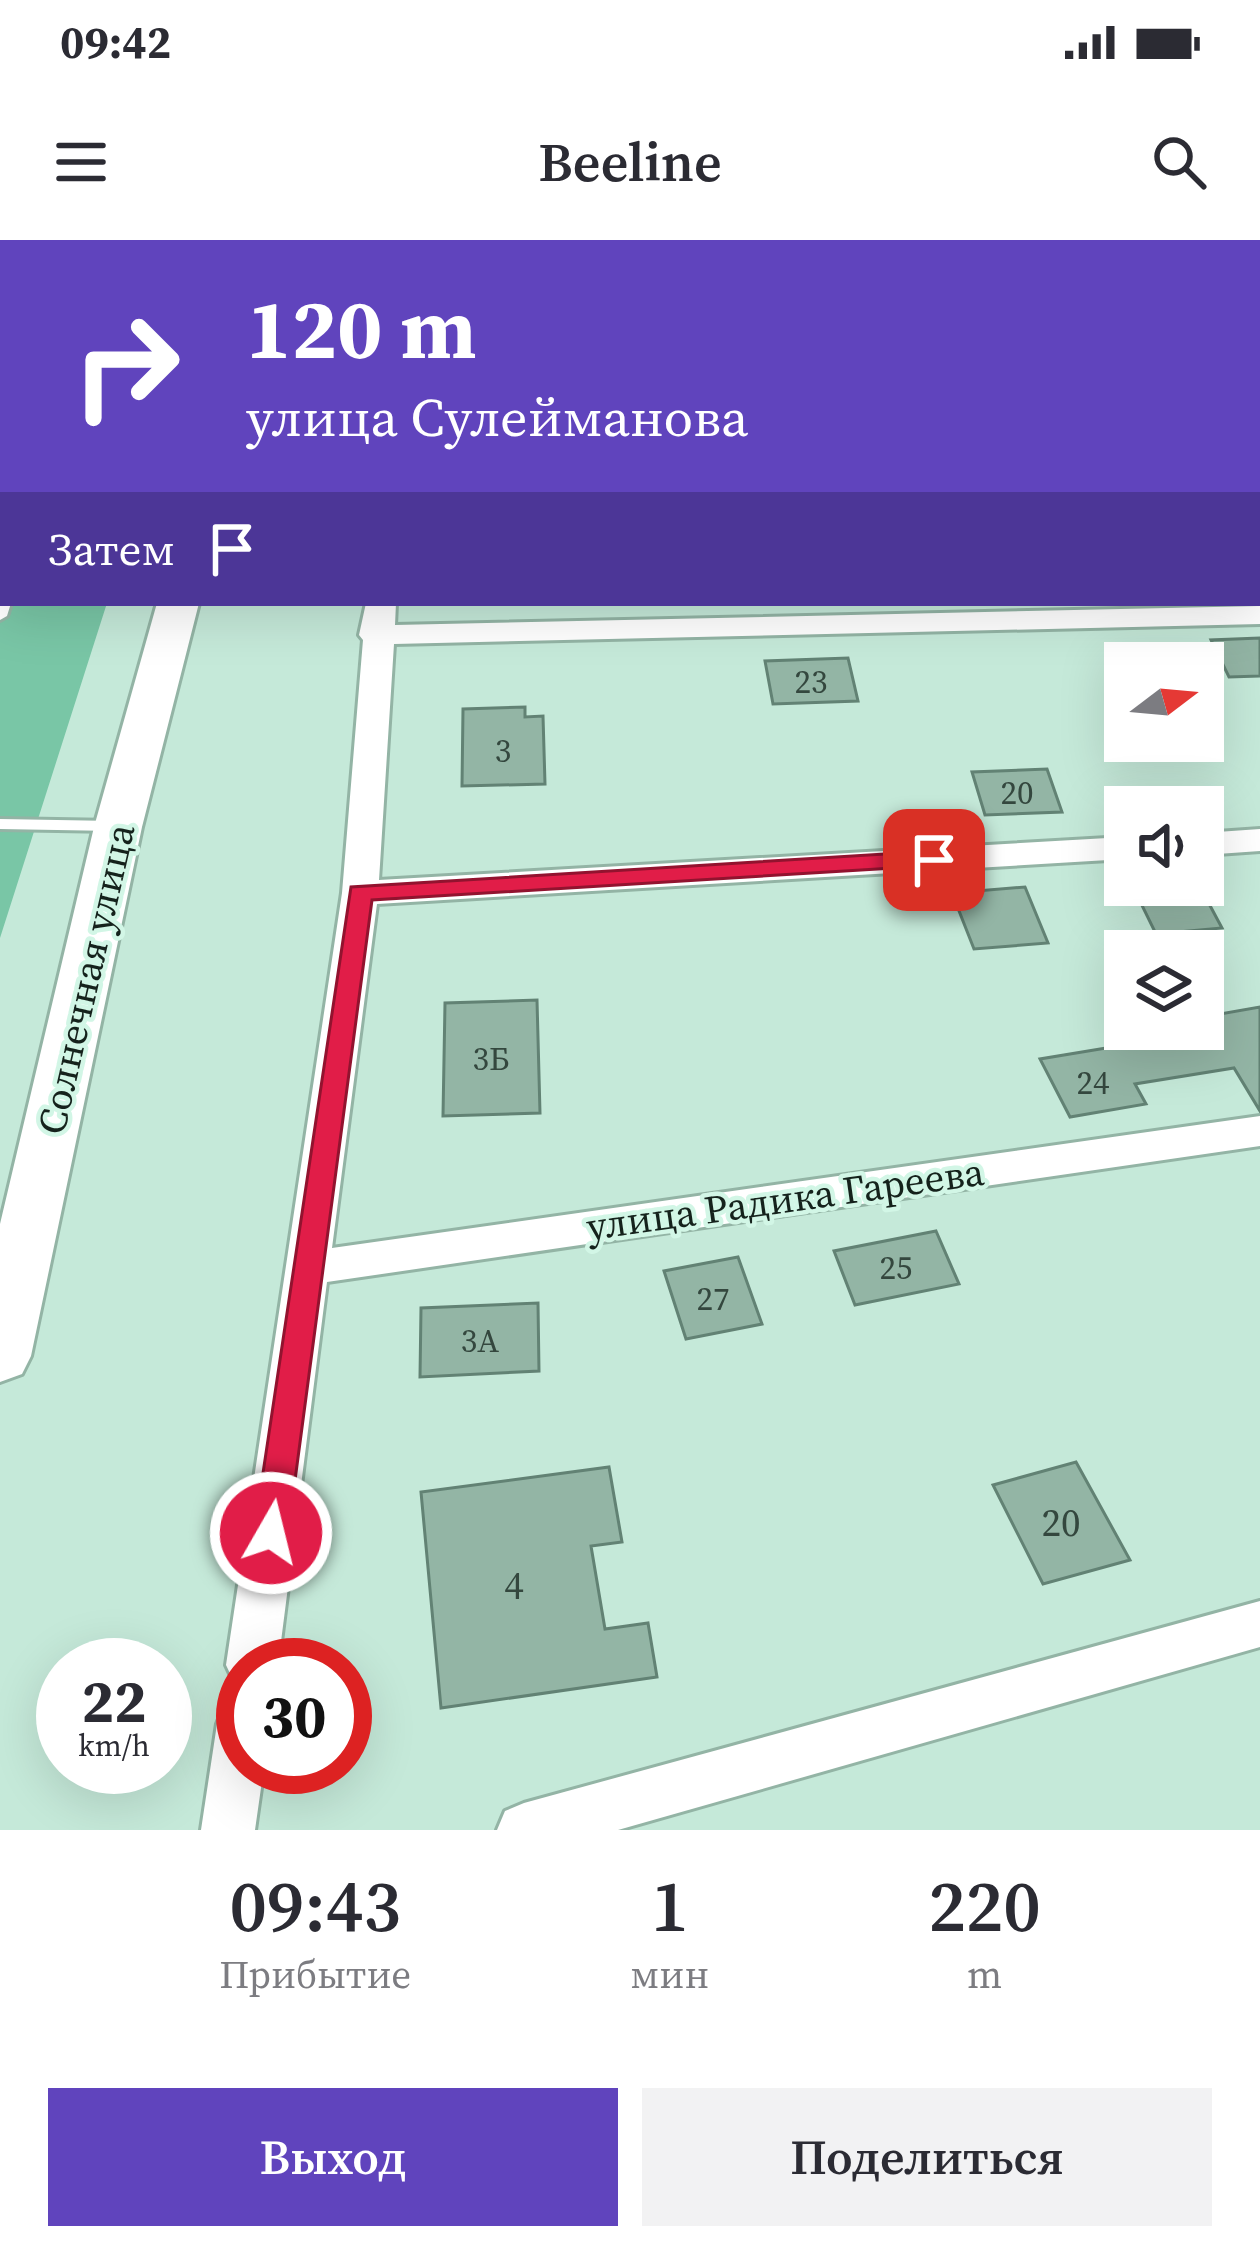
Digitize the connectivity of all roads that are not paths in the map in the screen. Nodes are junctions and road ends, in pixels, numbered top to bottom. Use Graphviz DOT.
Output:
graph roads {
  1 [pos="177,606"];
  2 [pos="1260,615"];
  3 [pos="378,619"];
  4 [pos="0,824"];
  5 [pos="118,826"];
  6 [pos="1260,841"];
  7 [pos="1224,843"];
  8 [pos="1104,849"];
  9 [pos="360,893"];
  10 [pos="1260,1131"];
  11 [pos="309,1268"];
  12 [pos="4,1330"];
  13 [pos="1260,1624"];
  14 [pos="256,1638"];
  15 [pos="233,1794"];
  16 [pos="228,1830"];
  17 [pos="524,1830"];
  1 -- 5 [label="main road, Солнечная улица"];
  2 -- 3 [label="street"];
  3 -- 9 [label="street"];
  4 -- 5 [label="lane"];
  5 -- 12 [label="main road, Солнечная улица"];
  6 -- 7 [label="street"];
  8 -- 9 [label="street"];
  9 -- 11 [label="street"];
  10 -- 11 [label="street, улица Радика Гареева"];
  11 -- 14 [label="street"];
  13 -- 17 [label="street"];
  15 -- 16 [label="street"];
}
